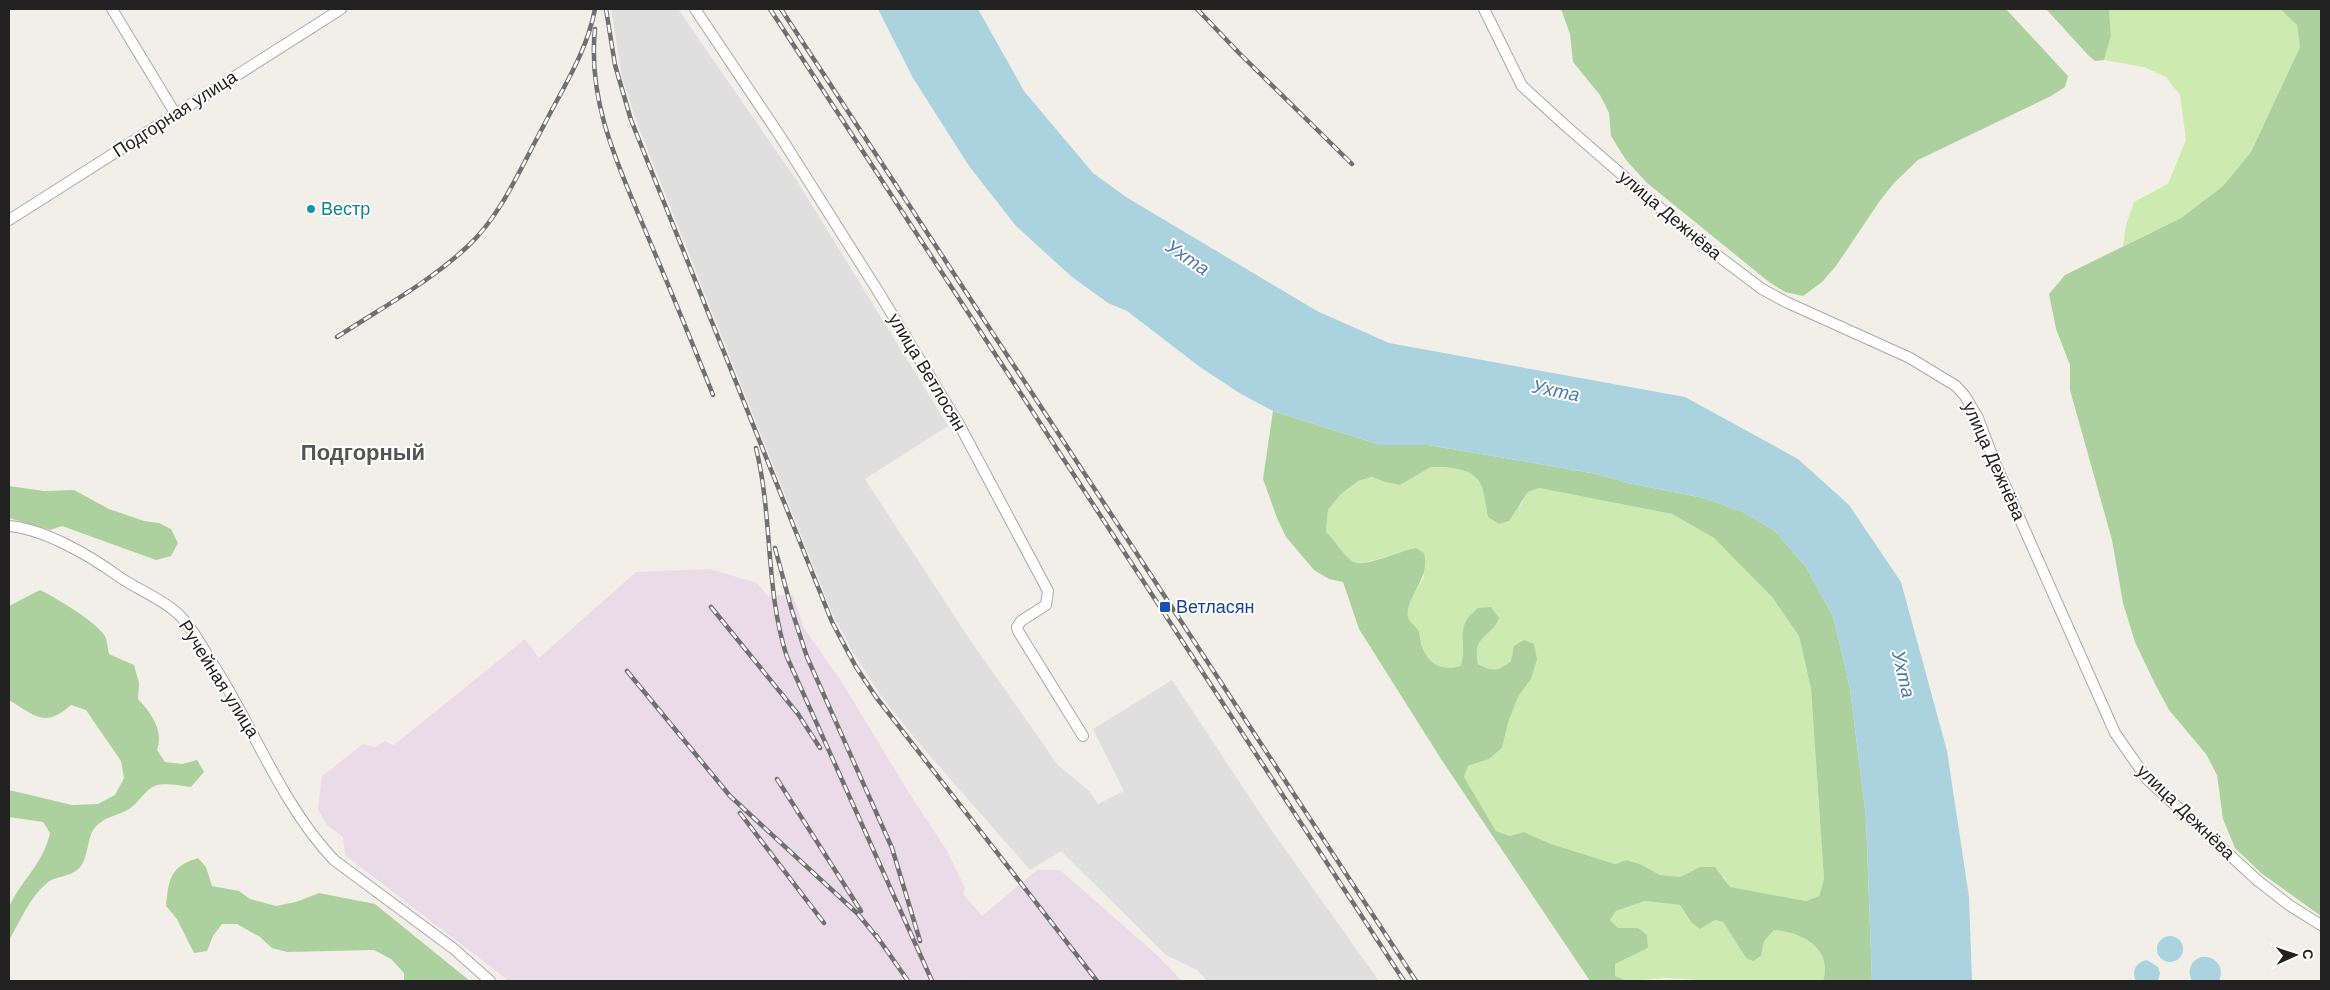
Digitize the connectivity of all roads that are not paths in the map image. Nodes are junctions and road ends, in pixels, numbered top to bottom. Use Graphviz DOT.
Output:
graph roads {
  1 [pos="112,9"];
  2 [pos="341,9"];
  3 [pos="695,9"];
  4 [pos="1484,9"];
  5 [pos="175,113"];
  6 [pos="9,220"];
  7 [pos="9,526"];
  8 [pos="1084,736"];
  9 [pos="2321,924"];
  10 [pos="490,981"];
  1 -- 5 [label="street"];
  2 -- 5 [label="street, Подгорная улица"];
  3 -- 8 [label="street, улица Ветлосян"];
  4 -- 9 [label="street, улица Дежнёва"];
  5 -- 6 [label="street, Подгорная улица"];
  7 -- 10 [label="street, Ручейная улица"];
}
